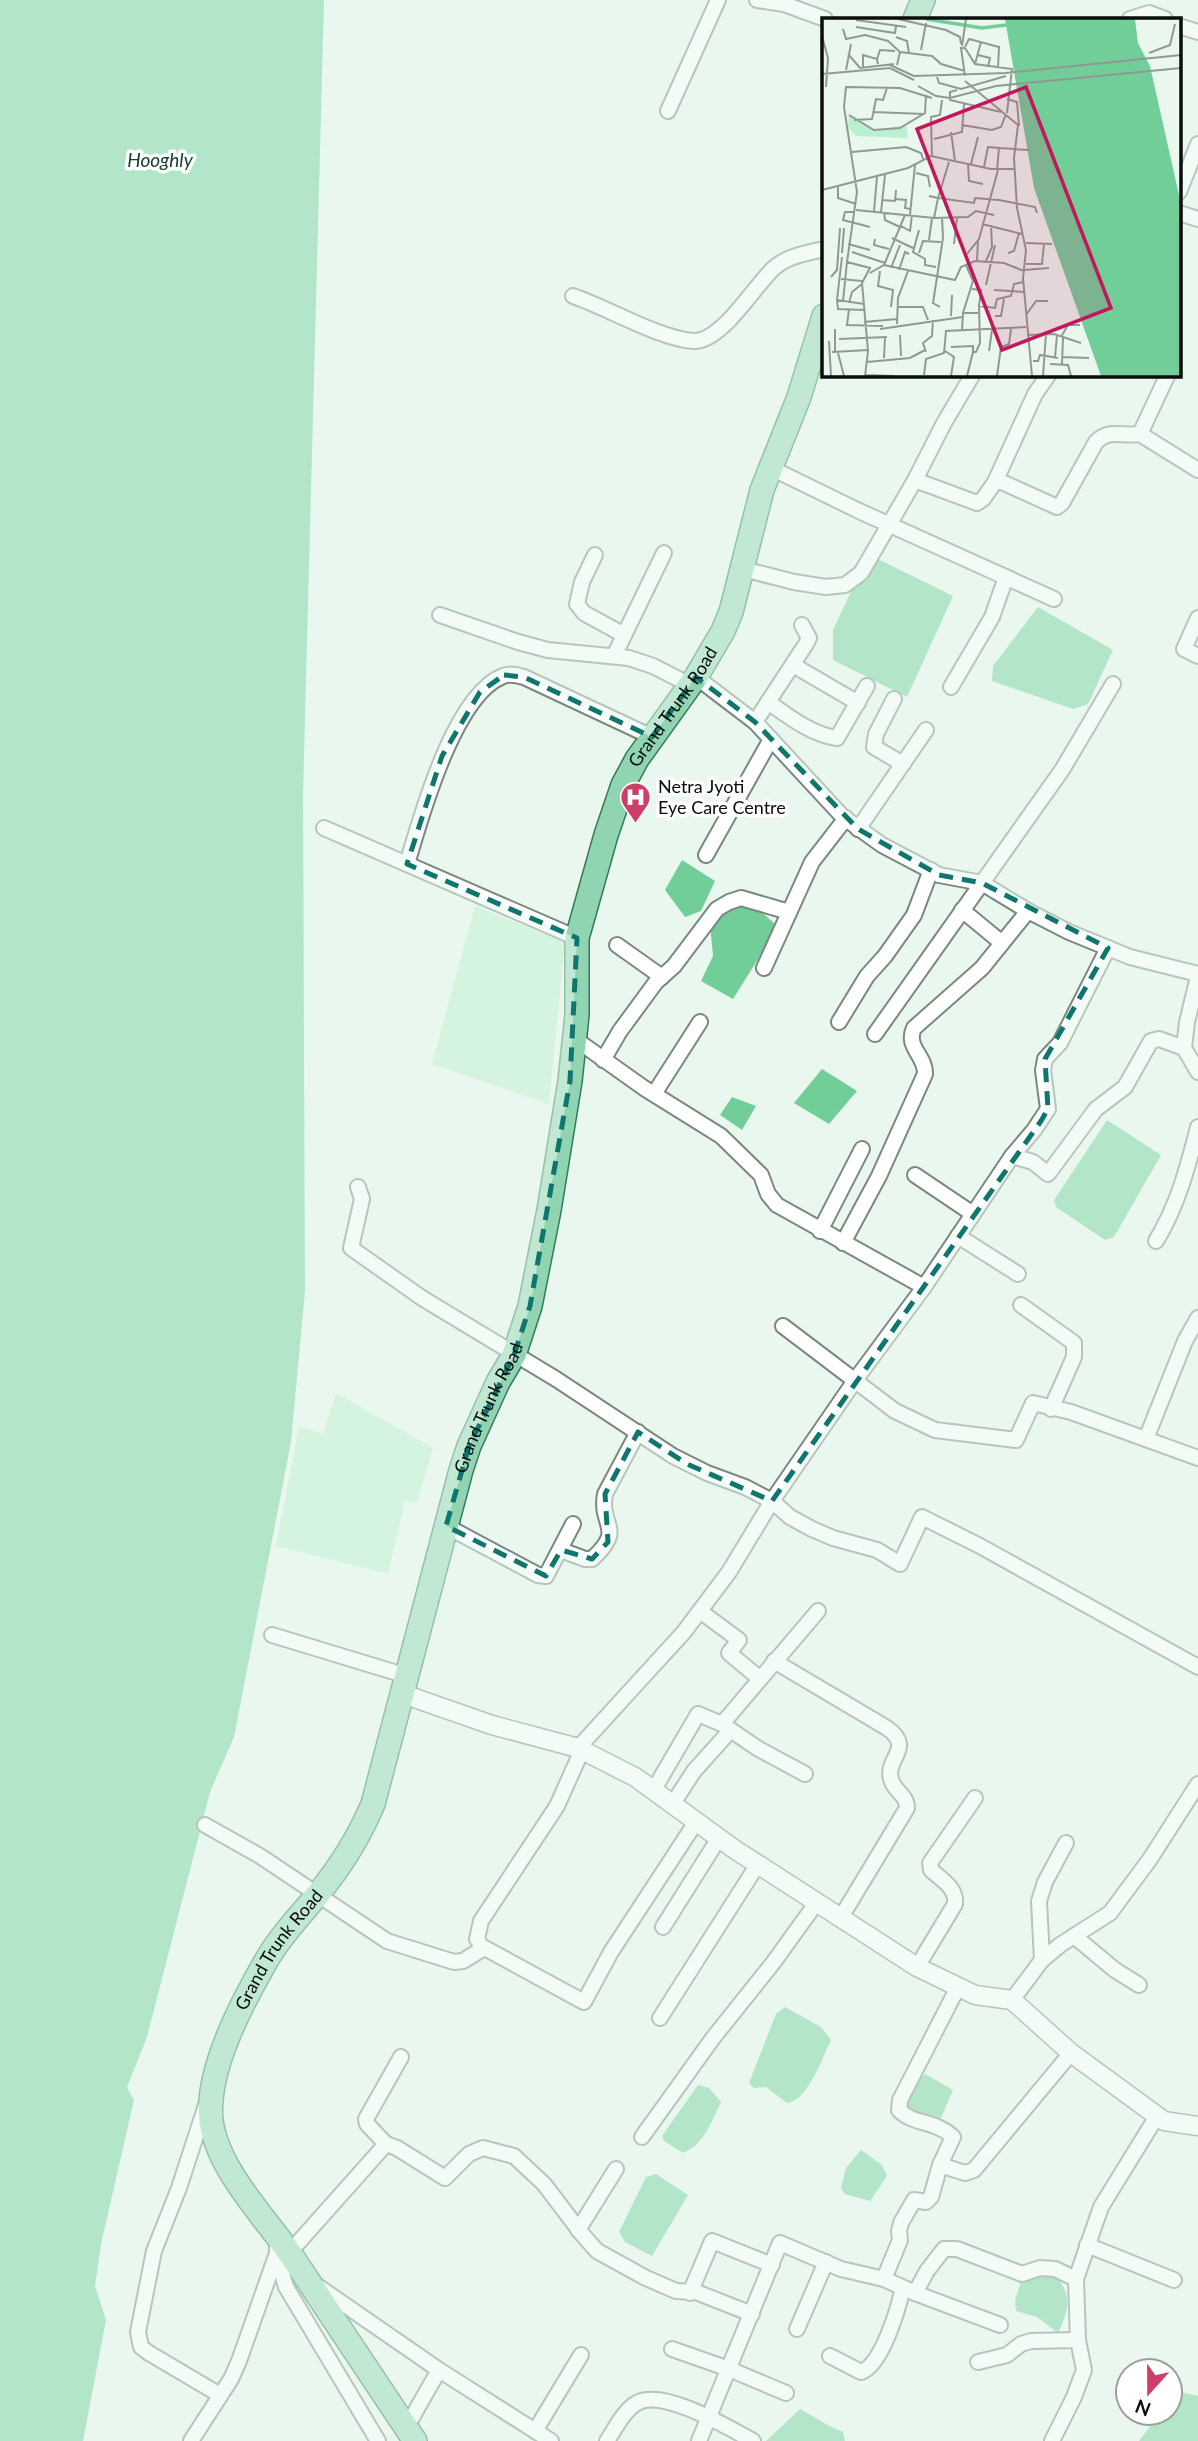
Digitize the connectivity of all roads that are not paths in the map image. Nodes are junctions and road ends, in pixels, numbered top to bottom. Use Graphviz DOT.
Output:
graph roads {
  1 [pos="718,0"];
  2 [pos="757,0"];
  3 [pos="923,0"];
  4 [pos="822,18"];
  5 [pos="915,18"];
  6 [pos="1133,18"];
  7 [pos="1162,18"];
  8 [pos="1180,26"];
  9 [pos="1198,32"];
  10 [pos="668,111"];
  11 [pos="1198,144"];
  12 [pos="1180,189"];
  13 [pos="1180,213"];
  14 [pos="1198,219"];
  15 [pos="822,249"];
  16 [pos="573,296"];
  17 [pos="822,322"];
  18 [pos="972,376"];
  19 [pos="1048,376"];
  20 [pos="1167,376"];
  21 [pos="1140,434"];
  22 [pos="771,468"];
  23 [pos="1198,470"];
  24 [pos="915,480"];
  25 [pos="995,482"];
  26 [pos="890,524"];
  27 [pos="664,553"];
  28 [pos="595,555"];
  29 [pos="743,569"];
  30 [pos="1006,577"];
  31 [pos="1054,599"];
  32 [pos="440,615"];
  33 [pos="1198,618"];
  34 [pos="802,625"];
  35 [pos="624,635"];
  36 [pos="614,656"];
  37 [pos="1198,656"];
  38 [pos="793,665"];
  39 [pos="693,681"];
  40 [pos="1112,684"];
  41 [pos="867,686"];
  42 [pos="951,687"];
  43 [pos="894,699"];
  44 [pos="768,702"];
  45 [pos="858,703"];
  46 [pos="755,722"];
  47 [pos="926,730"];
  48 [pos="652,737"];
  49 [pos="771,738"];
  50 [pos="903,764"];
  51 [pos="846,818"];
  52 [pos="324,828"];
  53 [pos="858,830"];
  54 [pos="706,855"];
  55 [pos="407,864"];
  56 [pos="931,870"];
  57 [pos="982,883"];
  58 [pos="962,910"];
  59 [pos="1028,911"];
  60 [pos="789,912"];
  61 [pos="577,938"];
  62 [pos="1002,943"];
  63 [pos="617,945"];
  64 [pos="1108,948"];
  65 [pos="764,968"];
  66 [pos="1198,975"];
  67 [pos="662,977"];
  68 [pos="700,1022"];
  69 [pos="839,1023"];
  70 [pos="875,1034"];
  71 [pos="575,1039"];
  72 [pos="1184,1048"];
  73 [pos="603,1060"];
  74 [pos="1198,1072"];
  75 [pos="654,1094"];
  76 [pos="1198,1127"];
  77 [pos="862,1149"];
  78 [pos="1012,1156"];
  79 [pos="1194,1157"];
  80 [pos="915,1175"];
  81 [pos="358,1187"];
  82 [pos="973,1214"];
  83 [pos="820,1231"];
  84 [pos="958,1236"];
  85 [pos="1156,1241"];
  86 [pos="843,1243"];
  87 [pos="1018,1274"];
  88 [pos="924,1287"];
  89 [pos="1021,1306"];
  90 [pos="1198,1318"];
  91 [pos="783,1326"];
  92 [pos="514,1355"];
  93 [pos="856,1379"];
  94 [pos="1051,1409"];
  95 [pos="638,1432"];
  96 [pos="1146,1439"];
  97 [pos="1198,1458"];
  98 [pos="772,1501"];
  99 [pos="572,1524"];
  100 [pos="446,1526"];
  101 [pos="561,1550"];
  102 [pos="699,1611"];
  103 [pos="818,1611"];
  104 [pos="272,1635"];
  105 [pos="774,1661"];
  106 [pos="1198,1667"];
  107 [pos="760,1678"];
  108 [pos="405,1685"];
  109 [pos="726,1728"];
  110 [pos="580,1749"];
  111 [pos="805,1773"];
  112 [pos="1198,1784"];
  113 [pos="653,1791"];
  114 [pos="975,1798"];
  115 [pos="672,1805"];
  116 [pos="696,1822"];
  117 [pos="205,1825"];
  118 [pos="719,1838"];
  119 [pos="1066,1843"];
  120 [pos="758,1864"];
  121 [pos="318,1894"];
  122 [pos="817,1902"];
  123 [pos="841,1919"];
  124 [pos="663,1927"];
  125 [pos="1074,1936"];
  126 [pos="484,1948"];
  127 [pos="1042,1960"];
  128 [pos="917,1968"];
  129 [pos="1139,1985"];
  130 [pos="958,1987"];
  131 [pos="1012,2000"];
  132 [pos="660,2018"];
  133 [pos="1071,2053"];
  134 [pos="401,2057"];
  135 [pos="215,2076"];
  136 [pos="1157,2116"];
  137 [pos="1198,2126"];
  138 [pos="642,2137"];
  139 [pos="386,2144"];
  140 [pos="940,2165"];
  141 [pos="616,2169"];
  142 [pos="578,2230"];
  143 [pos="1087,2245"];
  144 [pos="281,2248"];
  145 [pos="826,2262"];
  146 [pos="772,2265"];
  147 [pos="306,2278"];
  148 [pos="1076,2278"];
  149 [pos="884,2279"];
  150 [pos="1174,2280"];
  151 [pos="909,2291"];
  152 [pos="690,2293"];
  153 [pos="752,2314"];
  154 [pos="1000,2325"];
  155 [pos="797,2329"];
  156 [pos="1078,2340"];
  157 [pos="672,2349"];
  158 [pos="581,2355"];
  159 [pos="830,2356"];
  160 [pos="978,2362"];
  161 [pos="729,2369"];
  162 [pos="439,2370"];
  163 [pos="786,2393"];
  164 [pos="220,2395"];
  165 [pos="709,2418"];
  166 [pos="535,2431"];
  167 [pos="410,2434"];
  168 [pos="191,2441"];
  169 [pos="378,2441"];
  170 [pos="551,2441"];
  171 [pos="607,2441"];
  172 [pos="699,2441"];
  173 [pos="753,2441"];
  174 [pos="1052,2441"];
  1 -- 10 [label="street"];
  2 -- 4 [label="street"];
  3 -- 5 [label="main road"];
  6 -- 7 [label="street"];
  8 -- 9 [label="street"];
  11 -- 12 [label="street"];
  13 -- 14 [label="street"];
  15 -- 16 [label="street"];
  17 -- 22 [label="main road, Grand Trunk Road"];
  18 -- 24 [label="street"];
  19 -- 25 [label="street"];
  20 -- 21 [label="street"];
  21 -- 23 [label="street"];
  21 -- 25 [label="street"];
  22 -- 26 [label="street"];
  22 -- 29 [label="main road, Grand Trunk Road"];
  24 -- 25 [label="street"];
  24 -- 26 [label="street"];
  26 -- 29 [label="street"];
  26 -- 30 [label="street"];
  27 -- 35 [label="street"];
  28 -- 35 [label="street"];
  29 -- 39 [label="main road, Grand Trunk Road"];
  30 -- 31 [label="street"];
  30 -- 42 [label="street"];
  32 -- 36 [label="street"];
  33 -- 37 [label="street"];
  34 -- 38 [label="street"];
  35 -- 36 [label="street"];
  36 -- 39 [label="street"];
  38 -- 44 [label="street"];
  38 -- 45 [label="street"];
  39 -- 46 [label="street"];
  39 -- 48 [label="main road, Grand Trunk Road"];
  40 -- 57 [label="street"];
  41 -- 45 [label="street"];
  43 -- 50 [label="street"];
  44 -- 45 [label="street"];
  44 -- 46 [label="street"];
  46 -- 49 [label="street"];
  47 -- 50 [label="street"];
  48 -- 55 [label="street"];
  48 -- 61 [label="main road, Grand Trunk Road"];
  49 -- 51 [label="street"];
  49 -- 54 [label="street"];
  50 -- 53 [label="street"];
  51 -- 53 [label="street"];
  51 -- 60 [label="street"];
  52 -- 55 [label="street"];
  53 -- 56 [label="street"];
  55 -- 61 [label="street"];
  56 -- 57 [label="street"];
  56 -- 69 [label="street"];
  57 -- 58 [label="street"];
  57 -- 59 [label="street"];
  58 -- 62 [label="street"];
  58 -- 70 [label="street"];
  59 -- 62 [label="street"];
  59 -- 64 [label="street"];
  60 -- 65 [label="street"];
  60 -- 67 [label="street"];
  61 -- 71 [label="main road, Grand Trunk Road"];
  62 -- 86 [label="street"];
  63 -- 67 [label="street"];
  64 -- 66 [label="street"];
  64 -- 78 [label="street"];
  66 -- 72 [label="street"];
  67 -- 73 [label="street"];
  68 -- 75 [label="street"];
  71 -- 73 [label="street"];
  71 -- 92 [label="main road, Grand Trunk Road"];
  72 -- 74 [label="street"];
  72 -- 78 [label="street"];
  73 -- 75 [label="street"];
  75 -- 83 [label="street"];
  76 -- 79 [label="street"];
  77 -- 83 [label="street"];
  78 -- 82 [label="street"];
  79 -- 85 [label="street"];
  80 -- 82 [label="street"];
  81 -- 92 [label="street"];
  82 -- 84 [label="street"];
  83 -- 86 [label="street"];
  84 -- 87 [label="street"];
  84 -- 88 [label="street"];
  86 -- 88 [label="street"];
  88 -- 93 [label="street"];
  89 -- 94 [label="street"];
  90 -- 96 [label="street"];
  91 -- 93 [label="street"];
  92 -- 95 [label="street"];
  92 -- 100 [label="main road, Grand Trunk Road"];
  93 -- 94 [label="street"];
  93 -- 98 [label="street"];
  94 -- 96 [label="street"];
  95 -- 98 [label="street"];
  95 -- 101 [label="street"];
  96 -- 97 [label="street"];
  98 -- 102 [label="street"];
  98 -- 106 [label="street"];
  99 -- 101 [label="street"];
  100 -- 101 [label="street"];
  100 -- 108 [label="main road, Grand Trunk Road"];
  102 -- 107 [label="street"];
  102 -- 110 [label="street"];
  103 -- 105 [label="street"];
  104 -- 108 [label="street"];
  105 -- 107 [label="street"];
  105 -- 123 [label="street"];
  107 -- 109 [label="street"];
  108 -- 110 [label="street"];
  108 -- 121 [label="main road, Grand Trunk Road"];
  109 -- 111 [label="street"];
  109 -- 113 [label="street"];
  109 -- 115 [label="street"];
  110 -- 113 [label="street"];
  110 -- 126 [label="street"];
  112 -- 125 [label="street"];
  113 -- 115 [label="street"];
  114 -- 128 [label="street"];
  115 -- 116 [label="street"];
  116 -- 118 [label="street"];
  116 -- 126 [label="street"];
  117 -- 121 [label="street"];
  118 -- 120 [label="street"];
  118 -- 124 [label="street"];
  119 -- 127 [label="street"];
  120 -- 122 [label="street"];
  120 -- 132 [label="street"];
  121 -- 126 [label="street"];
  121 -- 135 [label="main road, Grand Trunk Road"];
  122 -- 123 [label="street"];
  122 -- 138 [label="street"];
  123 -- 128 [label="street"];
  125 -- 127 [label="street"];
  125 -- 129 [label="street"];
  127 -- 131 [label="street"];
  128 -- 130 [label="street"];
  130 -- 131 [label="street"];
  130 -- 140 [label="street"];
  131 -- 133 [label="street"];
  133 -- 136 [label="street"];
  133 -- 140 [label="street"];
  134 -- 139 [label="street"];
  135 -- 144 [label="main road, Grand Trunk Road"];
  135 -- 164 [label="street"];
  136 -- 137 [label="street"];
  136 -- 143 [label="street"];
  139 -- 142 [label="street"];
  139 -- 144 [label="street"];
  140 -- 149 [label="street"];
  141 -- 142 [label="street"];
  142 -- 152 [label="street"];
  143 -- 148 [label="street"];
  143 -- 150 [label="street"];
  144 -- 147 [label="main road, Grand Trunk Road"];
  144 -- 164 [label="street"];
  144 -- 169 [label="street"];
  145 -- 146 [label="street"];
  145 -- 149 [label="street"];
  145 -- 155 [label="street"];
  146 -- 152 [label="street"];
  146 -- 153 [label="street"];
  147 -- 162 [label="street"];
  147 -- 167 [label="main road, Grand Trunk Road"];
  148 -- 151 [label="street"];
  148 -- 156 [label="street"];
  149 -- 151 [label="street"];
  151 -- 154 [label="street"];
  151 -- 159 [label="street"];
  152 -- 153 [label="street"];
  153 -- 161 [label="street"];
  156 -- 160 [label="street"];
  156 -- 174 [label="street"];
  157 -- 161 [label="street"];
  158 -- 166 [label="street"];
  161 -- 163 [label="street"];
  161 -- 165 [label="street"];
  162 -- 166 [label="street"];
  162 -- 167 [label="street"];
  164 -- 168 [label="street"];
  165 -- 171 [label="street"];
  165 -- 172 [label="street"];
  165 -- 173 [label="street"];
  166 -- 170 [label="street"];
}
